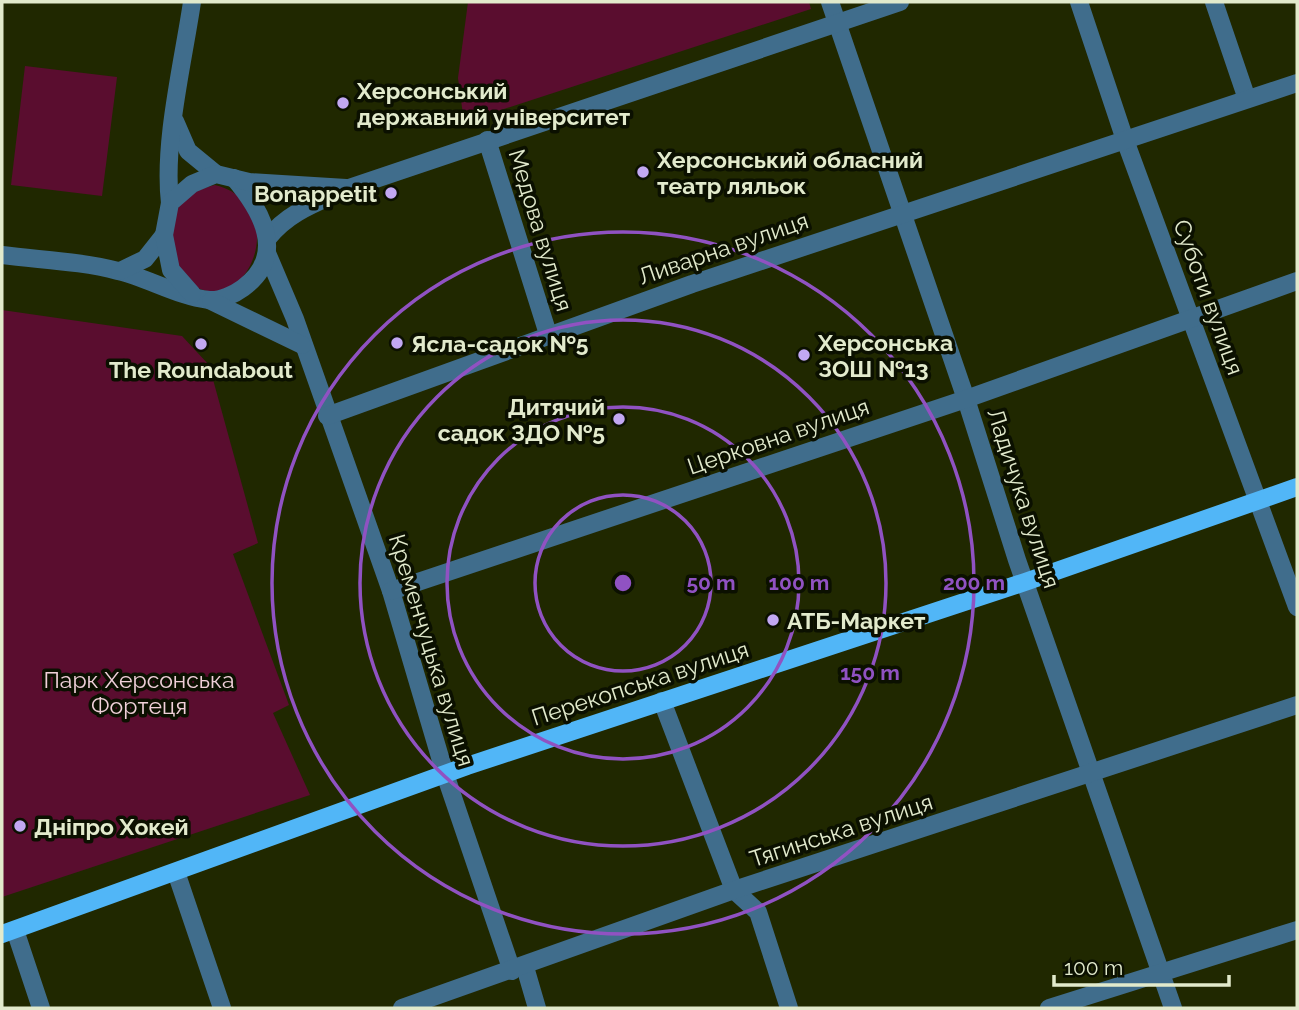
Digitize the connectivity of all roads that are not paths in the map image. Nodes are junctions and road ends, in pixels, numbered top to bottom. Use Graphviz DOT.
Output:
graph roads {
  1 [pos="192,2"];
  2 [pos="830,2"];
  3 [pos="901,2"];
  4 [pos="1079,2"];
  5 [pos="1214,2"];
  6 [pos="836,22"];
  7 [pos="1297,83"];
  8 [pos="1247,99"];
  9 [pos="175,121"];
  10 [pos="487,140"];
  11 [pos="1125,140"];
  12 [pos="216,174"];
  13 [pos="234,178"];
  14 [pos="349,188"];
  15 [pos="170,203"];
  16 [pos="902,214"];
  17 [pos="164,235"];
  18 [pos="267,246"];
  19 [pos="2,255"];
  20 [pos="120,271"];
  21 [pos="1297,281"];
  22 [pos="203,299"];
  23 [pos="1190,318"];
  24 [pos="548,334"];
  25 [pos="302,345"];
  26 [pos="966,399"];
  27 [pos="327,416"];
  28 [pos="1297,487"];
  29 [pos="1259,500"];
  30 [pos="1025,582"];
  31 [pos="391,591"];
  32 [pos="1297,607"];
  33 [pos="662,701"];
  34 [pos="1297,705"];
  35 [pos="445,774"];
  36 [pos="1091,775"];
  37 [pos="176,872"];
  38 [pos="734,890"];
  39 [pos="1297,930"];
  40 [pos="8,932"];
  41 [pos="518,969"];
  42 [pos="1159,974"];
  43 [pos="41,1008"];
  44 [pos="222,1008"];
  45 [pos="402,1008"];
  46 [pos="537,1008"];
  47 [pos="789,1008"];
  48 [pos="1049,1008"];
  49 [pos="1173,1008"];
  1 -- 9 [label="street"];
  2 -- 6 [label="street, Ладичука вулиця"];
  3 -- 6 [label="street"];
  4 -- 11 [label="street, Суботи вулиця"];
  5 -- 8 [label="street"];
  6 -- 10 [label="street"];
  6 -- 16 [label="street, Ладичука вулиця"];
  7 -- 8 [label="street, Ливарна вулиця"];
  8 -- 11 [label="street, Ливарна вулиця"];
  9 -- 12 [label="street"];
  9 -- 15 [label="street"];
  10 -- 14 [label="street"];
  10 -- 24 [label="street, Медова вулиця"];
  11 -- 16 [label="street, Ливарна вулиця"];
  11 -- 23 [label="street, Суботи вулиця"];
  12 -- 13 [label="street"];
  12 -- 15 [label="street"];
  13 -- 14 [label="street"];
  13 -- 18 [label="street"];
  14 -- 18 [label="street"];
  15 -- 17 [label="street"];
  16 -- 24 [label="street, Ливарна вулиця"];
  16 -- 26 [label="street, Ладичука вулиця"];
  17 -- 20 [label="street"];
  17 -- 22 [label="street"];
  18 -- 22 [label="street"];
  18 -- 25 [label="street, Кременчуцька вулиця"];
  19 -- 20 [label="street"];
  20 -- 22 [label="street"];
  21 -- 23 [label="street, Церковна вулиця"];
  22 -- 25 [label="street"];
  23 -- 26 [label="street, Церковна вулиця"];
  23 -- 29 [label="street, Суботи вулиця"];
  24 -- 27 [label="street, Ливарна вулиця"];
  25 -- 27 [label="street, Кременчуцька вулиця"];
  26 -- 30 [label="street, Ладичука вулиця"];
  26 -- 31 [label="street, Церковна вулиця"];
  27 -- 31 [label="street, Кременчуцька вулиця"];
  28 -- 29 [label="main road, Перекопська вулиця"];
  29 -- 30 [label="main road, Перекопська вулиця"];
  29 -- 32 [label="street, Суботи вулиця"];
  30 -- 33 [label="main road, Перекопська вулиця"];
  30 -- 36 [label="street, Ладичука вулиця"];
  31 -- 35 [label="street, Кременчуцька вулиця"];
  33 -- 35 [label="main road, Перекопська вулиця"];
  33 -- 38 [label="street"];
  34 -- 36 [label="street, Тягинська вулиця"];
  35 -- 37 [label="main road, Перекопська вулиця"];
  35 -- 41 [label="street, Кременчуцька вулиця"];
  36 -- 38 [label="street, Тягинська вулиця"];
  36 -- 42 [label="street, Ладичука вулиця"];
  37 -- 40 [label="main road, Перекопська вулиця"];
  37 -- 44 [label="street"];
  38 -- 41 [label="street, Тягинська вулиця"];
  38 -- 47 [label="street"];
  39 -- 42 [label="street"];
  40 -- 43 [label="street"];
  41 -- 45 [label="street, Тягинська вулиця"];
  41 -- 46 [label="street, Кременчуцька вулиця"];
  42 -- 48 [label="street"];
  42 -- 49 [label="street, Ладичука вулиця"];
}
